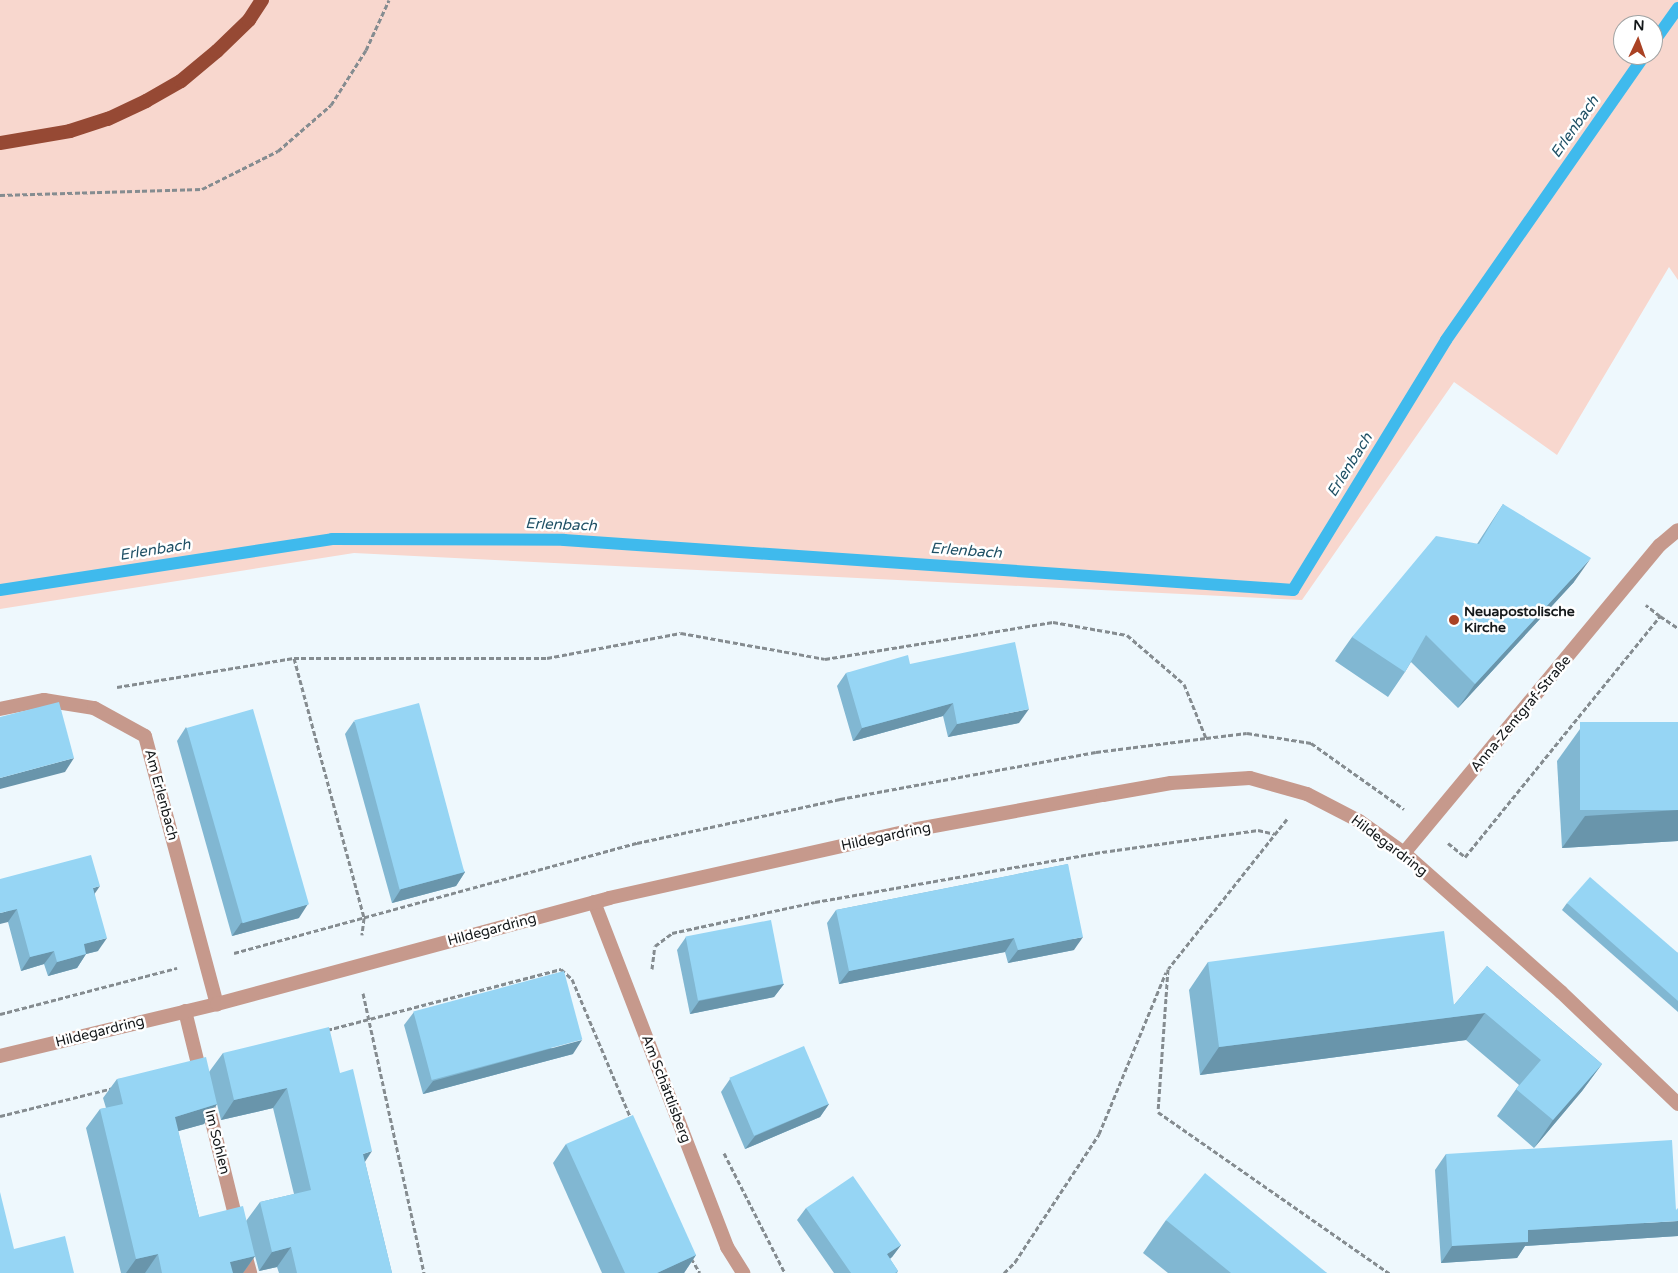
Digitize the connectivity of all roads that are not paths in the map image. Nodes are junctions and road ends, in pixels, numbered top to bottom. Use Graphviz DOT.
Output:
graph roads {
  1 [pos="262,0"];
  2 [pos="0,143"];
  3 [pos="1678,530"];
  4 [pos="0,710"];
  5 [pos="1404,853"];
  6 [pos="594,902"];
  7 [pos="217,1004"];
  8 [pos="185,1011"];
  9 [pos="0,1056"];
  10 [pos="1678,1104"];
  11 [pos="250,1273"];
  12 [pos="743,1273"];
  1 -- 2 [label="main road"];
  3 -- 5 [label="street, Anna-Zentgraf-Straße"];
  4 -- 7 [label="street, Am Erlenbach"];
  5 -- 6 [label="street, Hildegardring"];
  5 -- 10 [label="street, Hildegardring"];
  6 -- 7 [label="street, Hildegardring"];
  6 -- 12 [label="street, Am Schättlisberg"];
  7 -- 8 [label="street, Hildegardring"];
  8 -- 9 [label="street, Hildegardring"];
  8 -- 11 [label="street, Im Sohlen"];
}
